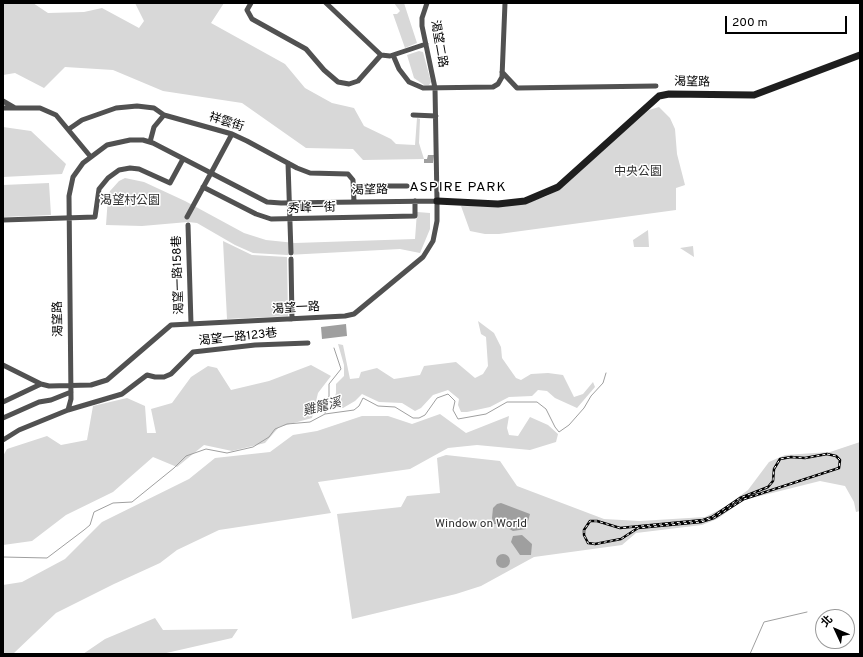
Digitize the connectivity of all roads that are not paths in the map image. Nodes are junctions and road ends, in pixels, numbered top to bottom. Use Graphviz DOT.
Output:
graph roads {
  1 [pos="251,3"];
  2 [pos="326,3"];
  3 [pos="427,3"];
  4 [pos="505,3"];
  5 [pos="426,44"];
  6 [pos="381,54"];
  7 [pos="393,55"];
  8 [pos="860,55"];
  9 [pos="502,72"];
  10 [pos="656,86"];
  11 [pos="436,88"];
  12 [pos="3,101"];
  13 [pos="3,108"];
  14 [pos="16,108"];
  15 [pos="164,115"];
  16 [pos="413,115"];
  17 [pos="436,116"];
  18 [pos="69,129"];
  19 [pos="232,134"];
  20 [pos="150,142"];
  21 [pos="90,156"];
  22 [pos="183,159"];
  23 [pos="288,163"];
  24 [pos="211,173"];
  25 [pos="354,186"];
  26 [pos="407,186"];
  27 [pos="203,187"];
  28 [pos="415,201"];
  29 [pos="437,201"];
  30 [pos="354,202"];
  31 [pos="289,203"];
  32 [pos="187,217"];
  33 [pos="69,219"];
  34 [pos="3,220"];
  35 [pos="290,220"];
  36 [pos="187,228"];
  37 [pos="291,253"];
  38 [pos="291,259"];
  39 [pos="292,319"];
  40 [pos="191,324"];
  41 [pos="308,342"];
  42 [pos="3,365"];
  43 [pos="41,384"];
  44 [pos="71,389"];
  45 [pos="3,402"];
  46 [pos="68,410"];
  47 [pos="3,418"];
  48 [pos="3,440"];
  1 -- 6 [label="street"];
  2 -- 6 [label="street"];
  3 -- 5 [label="street, 渴望二路"];
  4 -- 9 [label="street"];
  5 -- 7 [label="street"];
  5 -- 11 [label="street, 渴望二路"];
  6 -- 7 [label="street"];
  7 -- 11 [label="street"];
  8 -- 29 [label="street, 渴望路"];
  9 -- 10 [label="street"];
  9 -- 11 [label="street"];
  11 -- 17 [label="street, 渴望一路"];
  12 -- 14 [label="street"];
  13 -- 14 [label="street"];
  14 -- 18 [label="street"];
  15 -- 18 [label="street, 祥雲街"];
  15 -- 19 [label="street, 祥雲街"];
  15 -- 20 [label="street"];
  16 -- 17 [label="street"];
  17 -- 29 [label="street, 渴望一路"];
  18 -- 21 [label="street"];
  19 -- 23 [label="street, 祥雲街"];
  19 -- 24 [label="street"];
  20 -- 21 [label="street, 渴望路"];
  20 -- 22 [label="street, 渴望路"];
  21 -- 33 [label="street, 渴望路"];
  22 -- 24 [label="street, 渴望路"];
  22 -- 33 [label="street"];
  23 -- 25 [label="street, 祥雲街"];
  23 -- 31 [label="street"];
  24 -- 27 [label="street"];
  24 -- 31 [label="street, 渴望路"];
  25 -- 26 [label="street"];
  25 -- 30 [label="street"];
  27 -- 32 [label="street"];
  27 -- 35 [label="street, 秀峰一街"];
  28 -- 29 [label="street, 渴望路"];
  28 -- 30 [label="street, 渴望路"];
  28 -- 35 [label="street, 秀峰一街"];
  29 -- 39 [label="street, 渴望一路"];
  30 -- 31 [label="street, 渴望路"];
  31 -- 35 [label="street"];
  33 -- 34 [label="street"];
  33 -- 44 [label="street, 渴望路"];
  35 -- 37 [label="street"];
  36 -- 40 [label="street, 渴望一路158巷"];
  38 -- 39 [label="street"];
  39 -- 40 [label="street, 渴望一路"];
  40 -- 44 [label="street, 渴望一路"];
  41 -- 46 [label="street, 渴望一路123巷"];
  42 -- 43 [label="street, 渴望一路"];
  43 -- 44 [label="street, 渴望一路"];
  43 -- 45 [label="street"];
  44 -- 46 [label="street, 渴望路"];
  44 -- 47 [label="street"];
  46 -- 48 [label="street, 渴望一路123巷"];
}
